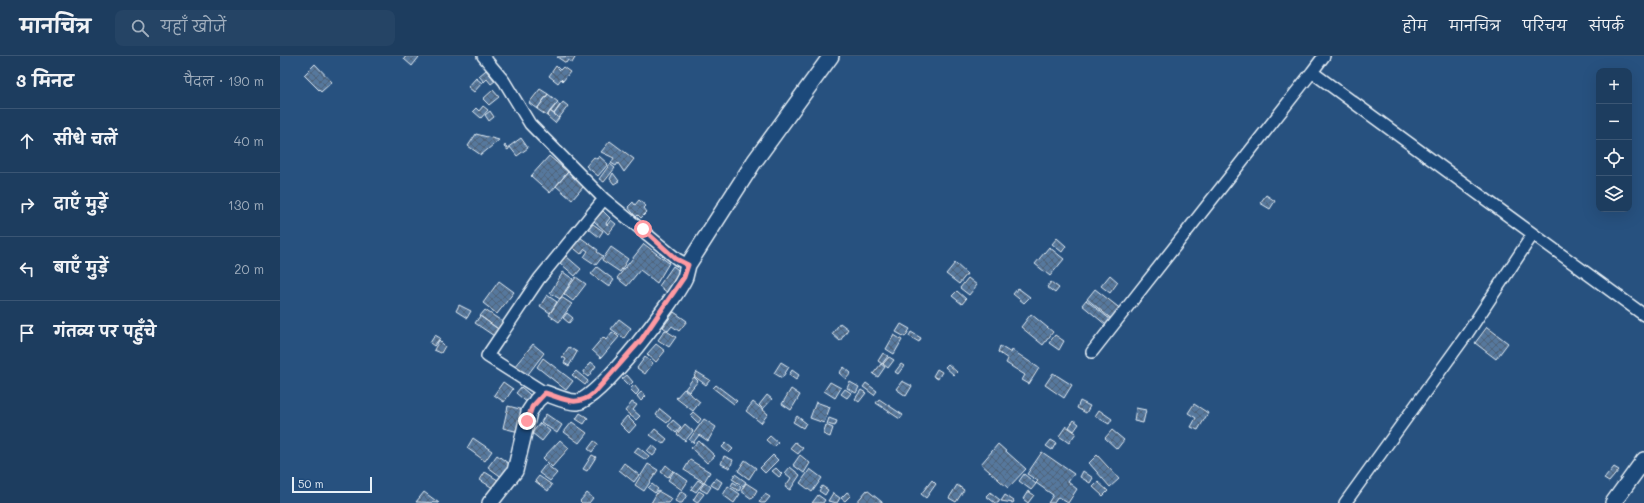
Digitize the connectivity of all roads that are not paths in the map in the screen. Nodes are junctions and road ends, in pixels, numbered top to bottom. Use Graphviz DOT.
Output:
graph roads {
  1 [pos="483,56"];
  2 [pos="832,56"];
  3 [pos="1324,56"];
  4 [pos="1312,72"];
  5 [pos="604,199"];
  6 [pos="1533,234"];
  7 [pos="688,265"];
  8 [pos="1644,315"];
  9 [pos="1092,352"];
  10 [pos="545,393"];
  11 [pos="1644,460"];
  12 [pos="490,503"];
  13 [pos="1345,503"];
  14 [pos="1613,503"];
  1 -- 5 [label="street"];
  2 -- 7 [label="street"];
  3 -- 4 [label="street"];
  4 -- 6 [label="street"];
  4 -- 9 [label="street"];
  5 -- 7 [label="street"];
  5 -- 10 [label="street"];
  6 -- 8 [label="street"];
  6 -- 13 [label="street"];
  7 -- 10 [label="street"];
  10 -- 12 [label="street"];
  11 -- 14 [label="street"];
}
